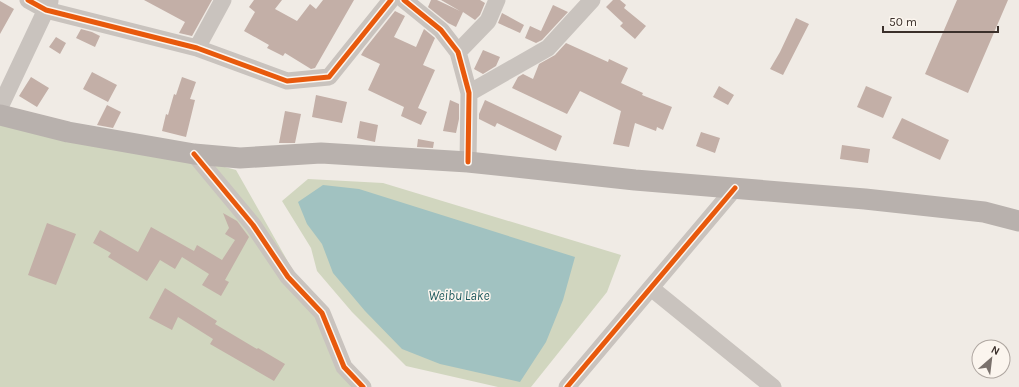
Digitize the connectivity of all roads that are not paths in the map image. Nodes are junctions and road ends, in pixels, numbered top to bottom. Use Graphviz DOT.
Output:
graph roads {
  1 [pos="28,0"];
  2 [pos="223,0"];
  3 [pos="391,0"];
  4 [pos="404,0"];
  5 [pos="497,0"];
  6 [pos="592,0"];
  7 [pos="48,5"];
  8 [pos="197,48"];
  9 [pos="458,52"];
  10 [pos="469,93"];
  11 [pos="0,107"];
  12 [pos="0,115"];
  13 [pos="194,154"];
  14 [pos="468,162"];
  15 [pos="736,188"];
  16 [pos="1019,221"];
  17 [pos="651,288"];
  18 [pos="362,387"];
  19 [pos="567,387"];
  20 [pos="773,387"];
  1 -- 7 [label="street"];
  2 -- 8 [label="street"];
  3 -- 8 [label="street"];
  4 -- 9 [label="street"];
  5 -- 9 [label="street"];
  6 -- 10 [label="street"];
  7 -- 8 [label="street"];
  7 -- 11 [label="street"];
  9 -- 10 [label="street"];
  10 -- 14 [label="street"];
  12 -- 13 [label="main road"];
  13 -- 14 [label="main road"];
  13 -- 18 [label="street"];
  14 -- 15 [label="main road"];
  15 -- 16 [label="main road"];
  15 -- 17 [label="street"];
  17 -- 19 [label="street"];
  17 -- 20 [label="street"];
}
